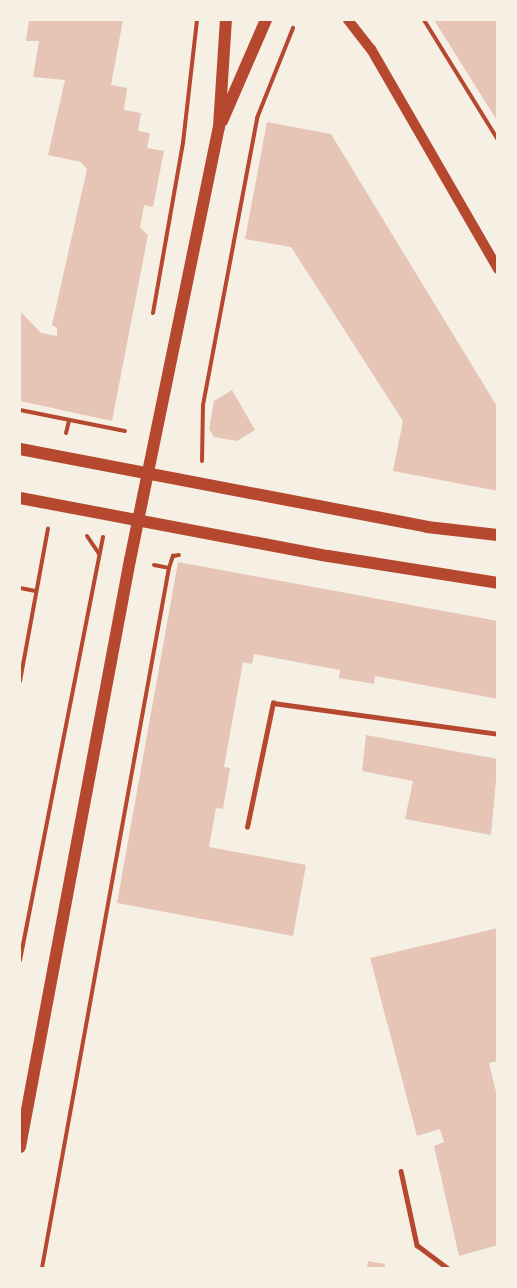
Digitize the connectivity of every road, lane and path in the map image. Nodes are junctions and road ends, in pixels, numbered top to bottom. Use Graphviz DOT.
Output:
graph roads {
  1 [pos="197,20"];
  2 [pos="226,20"];
  3 [pos="266,20"];
  4 [pos="348,20"];
  5 [pos="359,20"];
  6 [pos="424,20"];
  7 [pos="293,28"];
  8 [pos="371,49"];
  9 [pos="219,127"];
  10 [pos="498,140"];
  11 [pos="498,269"];
  12 [pos="152,318"];
  13 [pos="20,410"];
  14 [pos="69,421"];
  15 [pos="125,431"];
  16 [pos="66,433"];
  17 [pos="200,445"];
  18 [pos="20,449"];
  19 [pos="150,473"];
  20 [pos="20,498"];
  21 [pos="50,519"];
  22 [pos="139,520"];
  23 [pos="498,535"];
  24 [pos="103,538"];
  25 [pos="185,554"];
  26 [pos="154,565"];
  27 [pos="169,568"];
  28 [pos="498,583"];
  29 [pos="20,588"];
  30 [pos="36,591"];
  31 [pos="20,681"];
  32 [pos="498,734"];
  33 [pos="247,827"];
  34 [pos="20,960"];
  35 [pos="20,1147"];
  36 [pos="401,1171"];
  37 [pos="42,1269"];
  38 [pos="448,1269"];
  1 -- 12 [label="path"];
  2 -- 9 [label="main road"];
  3 -- 9 [label="main road"];
  4 -- 8 [label="street"];
  5 -- 8 [label="street"];
  6 -- 10 [label="path"];
  7 -- 17 [label="path"];
  8 -- 11 [label="street"];
  9 -- 19 [label="main road"];
  13 -- 14 [label="path"];
  14 -- 15 [label="path"];
  14 -- 16 [label="path"];
  18 -- 19 [label="main road"];
  19 -- 22 [label="main road"];
  19 -- 23 [label="main road"];
  20 -- 22 [label="main road"];
  21 -- 30 [label="path"];
  22 -- 28 [label="main road"];
  22 -- 35 [label="main road"];
  24 -- 34 [label="path"];
  25 -- 27 [label="path"];
  26 -- 27 [label="path"];
  27 -- 37 [label="path"];
  29 -- 30 [label="path"];
  30 -- 31 [label="path"];
  32 -- 33 [label="lane"];
  36 -- 38 [label="lane"];
}
